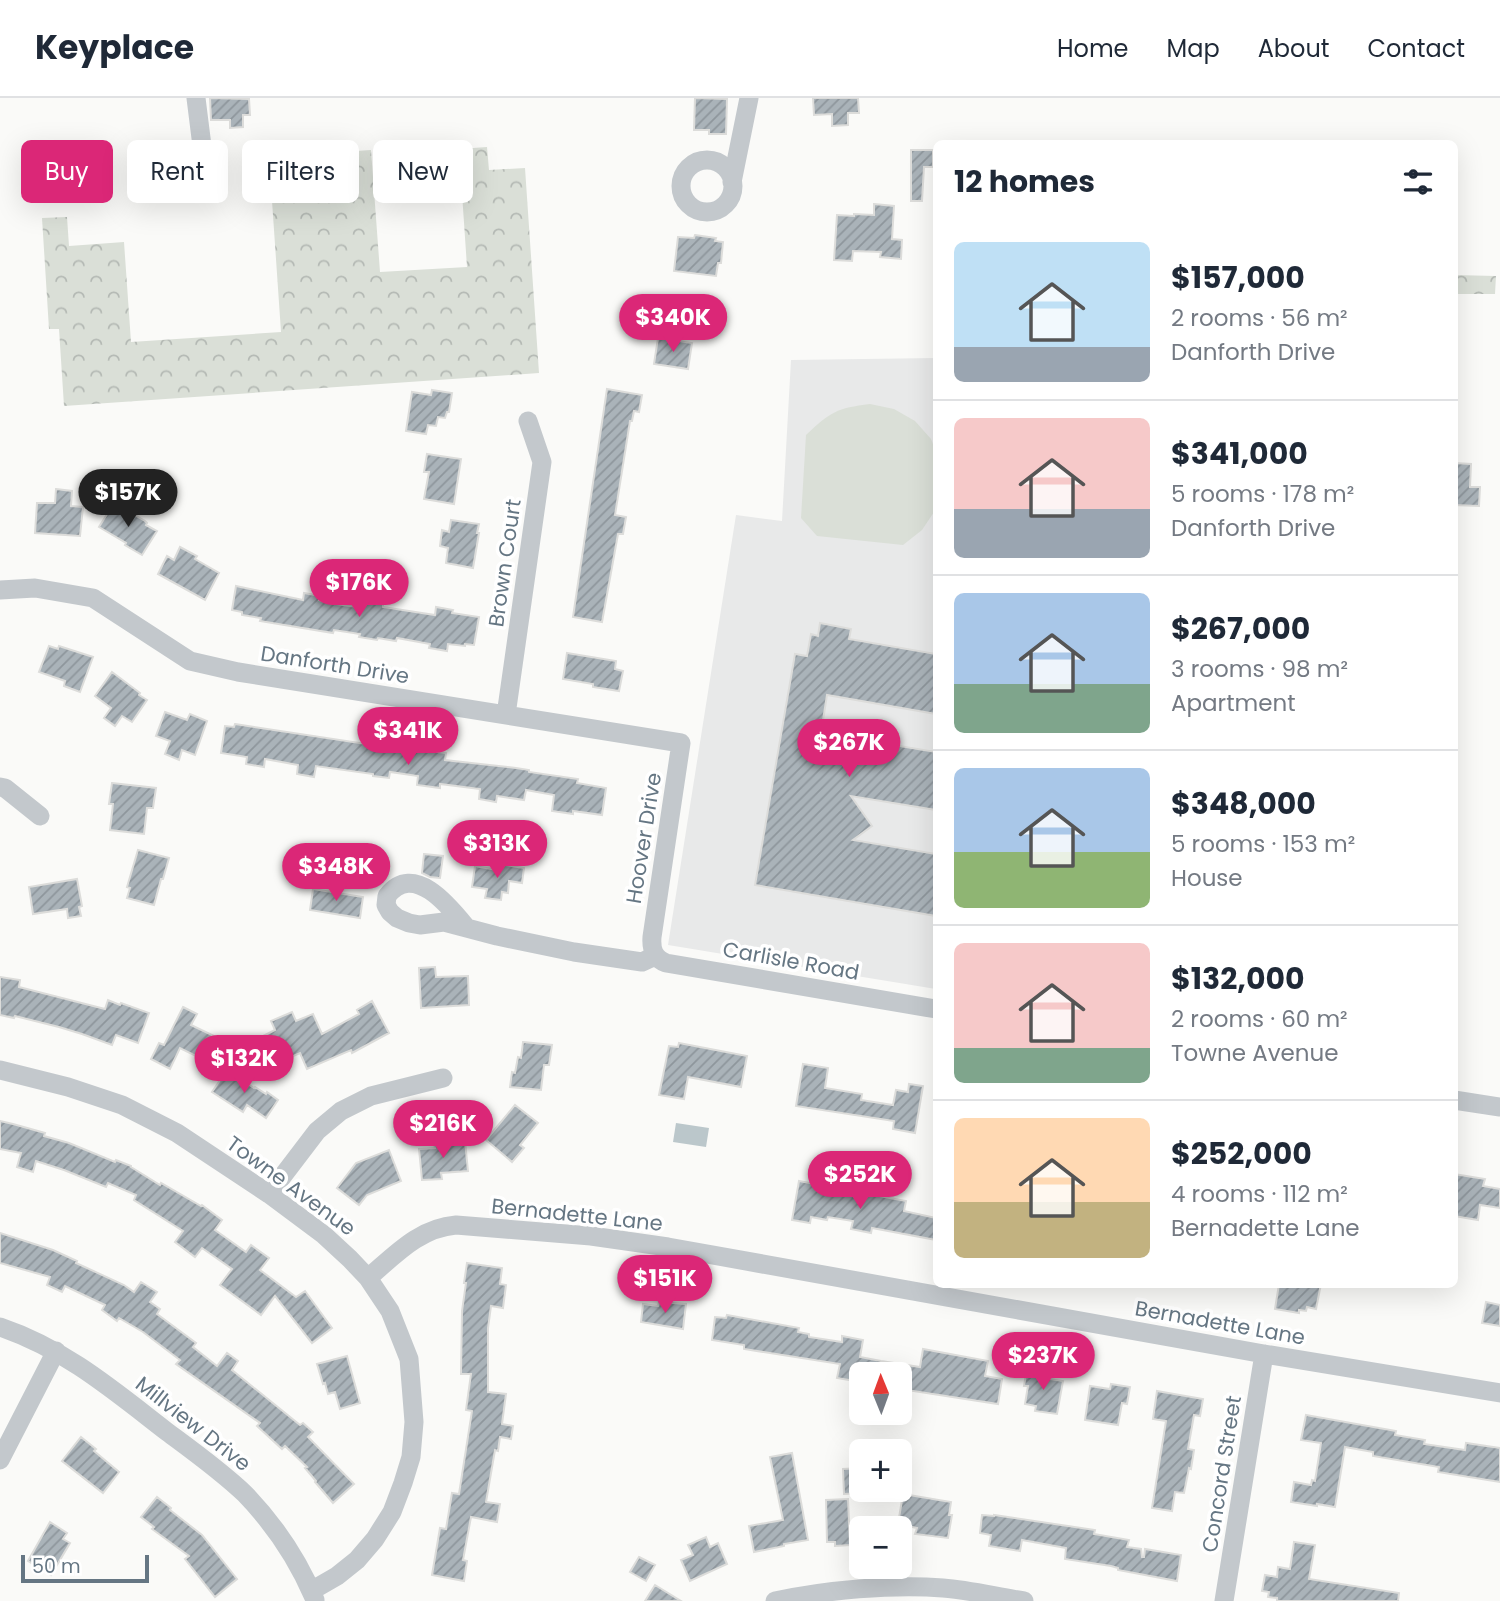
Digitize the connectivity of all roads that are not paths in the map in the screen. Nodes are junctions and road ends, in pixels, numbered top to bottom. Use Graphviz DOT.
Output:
graph roads {
  1 [pos="196,98"];
  2 [pos="749,98"];
  3 [pos="201,140"];
  4 [pos="732,182"];
  5 [pos="528,421"];
  6 [pos="0,590"];
  7 [pos="506,715"];
  8 [pos="681,743"];
  9 [pos="0,788"];
  10 [pos="40,816"];
  11 [pos="467,928"];
  12 [pos="653,948"];
  13 [pos="933,1008"];
  14 [pos="0,1070"];
  15 [pos="443,1078"];
  16 [pos="1500,1098"];
  17 [pos="1458,1101"];
  18 [pos="1500,1107"];
  19 [pos="269,1194"];
  20 [pos="368,1278"];
  21 [pos="0,1327"];
  22 [pos="56,1351"];
  23 [pos="1265,1354"];
  24 [pos="1500,1393"];
  25 [pos="0,1460"];
  26 [pos="313,1596"];
  27 [pos="775,1601"];
  28 [pos="1024,1601"];
  29 [pos="1224,1601"];
  1 -- 3 [label="street"];
  2 -- 4 [label="street"];
  5 -- 7 [label="street, Brown Court"];
  6 -- 7 [label="street, Danforth Drive"];
  7 -- 8 [label="street, Danforth Drive"];
  8 -- 12 [label="street, Hoover Drive"];
  9 -- 10 [label="street"];
  11 -- 12 [label="street"];
  12 -- 13 [label="street, Carlisle Road"];
  14 -- 19 [label="street, Towne Avenue"];
  15 -- 19 [label="street"];
  16 -- 18 [label="street"];
  17 -- 18 [label="street"];
  19 -- 20 [label="street, Towne Avenue"];
  20 -- 23 [label="street, Bernadette Lane"];
  20 -- 26 [label="street, Towne Avenue"];
  21 -- 22 [label="street, Millview Drive"];
  22 -- 25 [label="street"];
  22 -- 26 [label="street, Millview Drive"];
  23 -- 24 [label="street, Bernadette Lane"];
  23 -- 29 [label="street, Concord Street"];
  27 -- 28 [label="street"];
}
